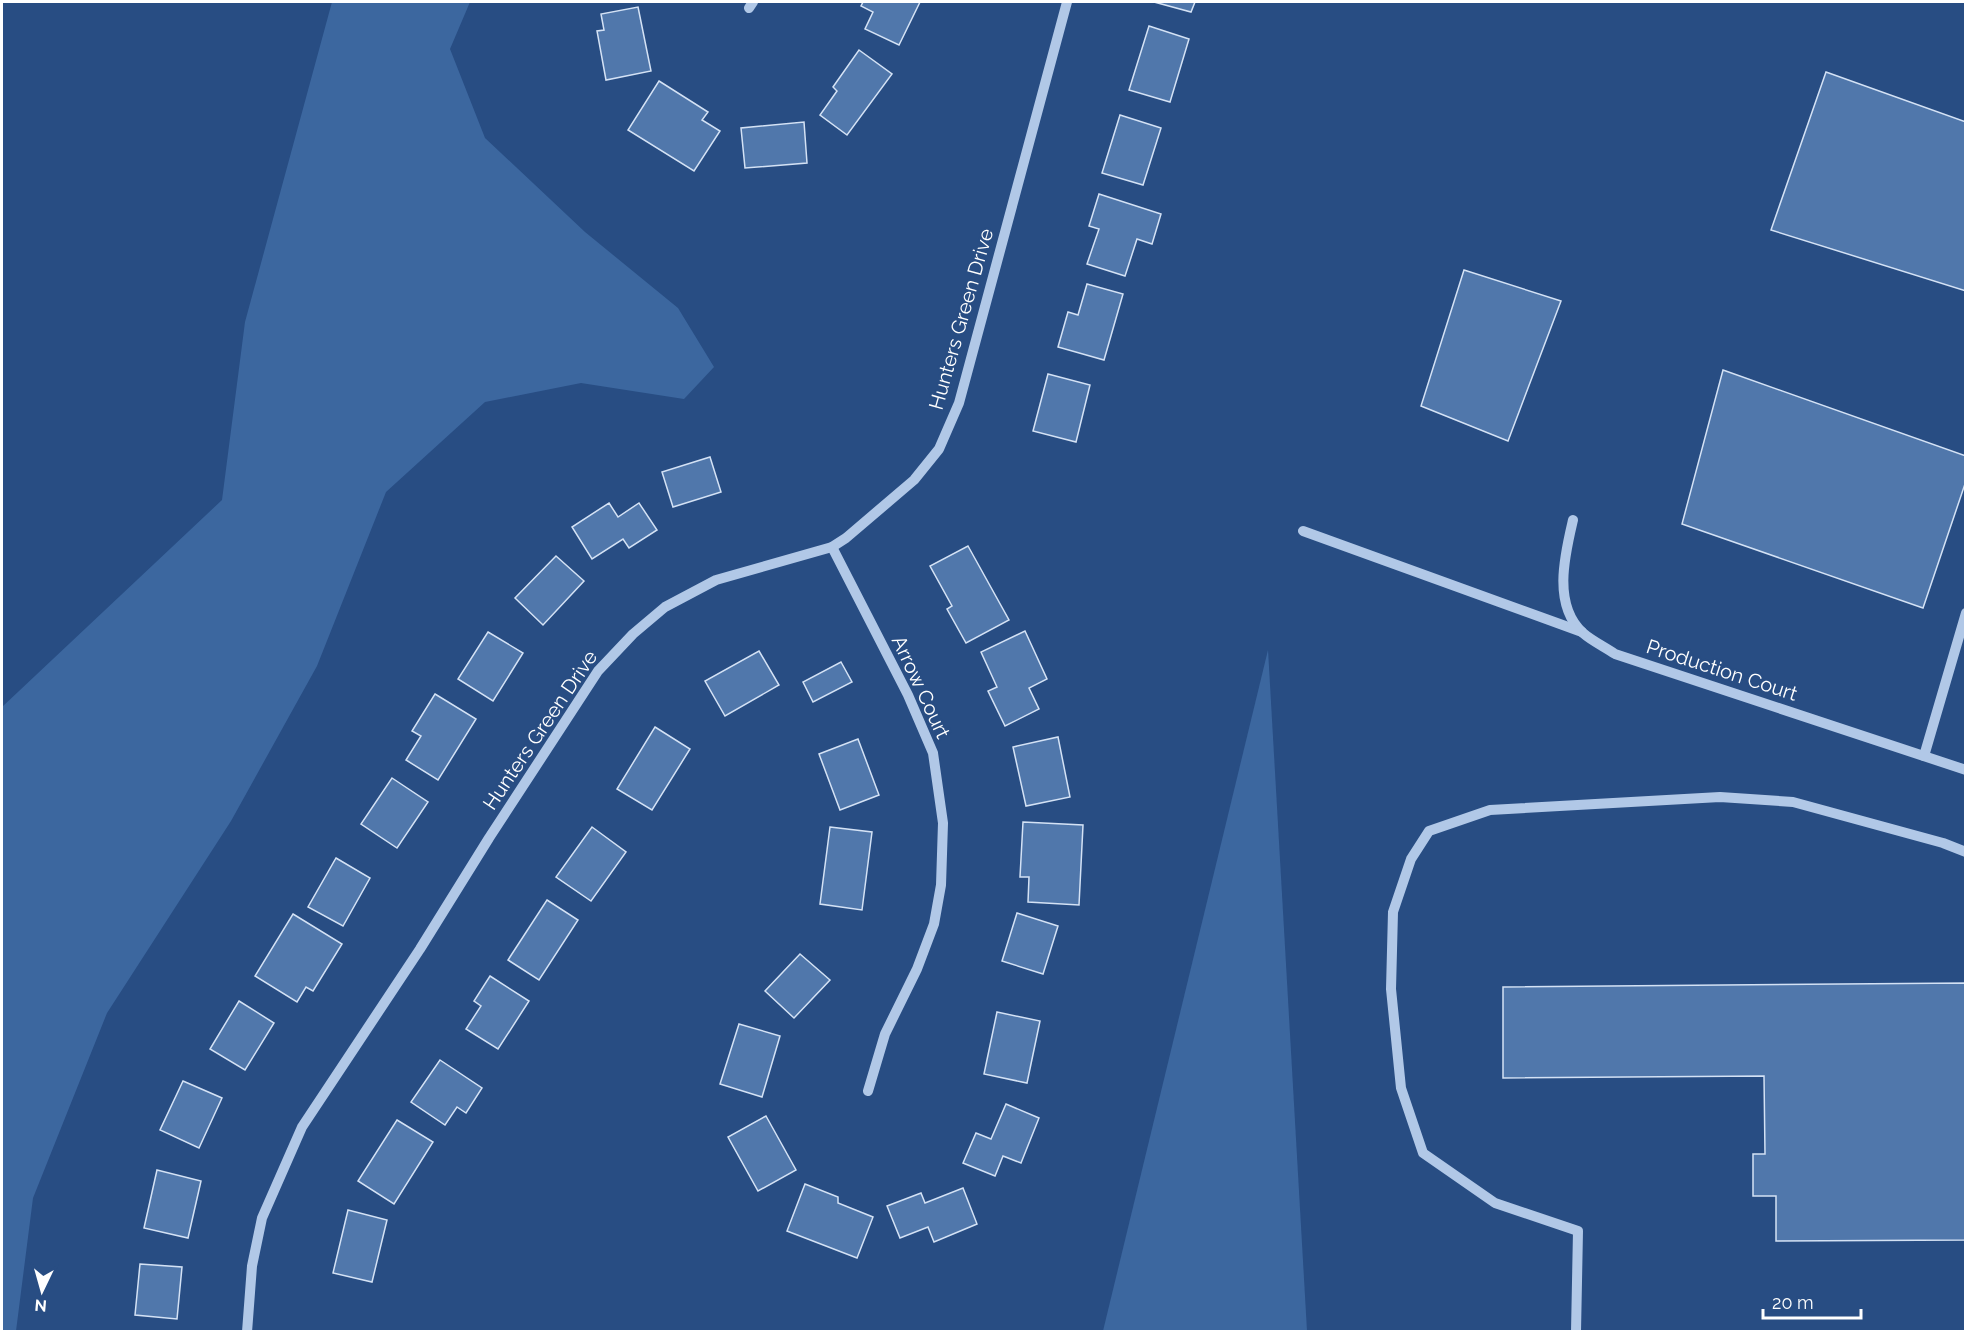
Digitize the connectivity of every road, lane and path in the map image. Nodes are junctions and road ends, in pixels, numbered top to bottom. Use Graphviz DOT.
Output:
graph roads {
  1 [pos="1067,2"];
  2 [pos="1573,520"];
  3 [pos="1303,531"];
  4 [pos="832,547"];
  5 [pos="1965,613"];
  6 [pos="1582,632"];
  7 [pos="1924,756"];
  8 [pos="1965,770"];
  9 [pos="1965,852"];
  10 [pos="868,1091"];
  11 [pos="247,1332"];
  12 [pos="1576,1332"];
  1 -- 4 [label="street, Hunters Green Drive"];
  2 -- 6 [label="street, Production Court"];
  3 -- 6 [label="street"];
  4 -- 10 [label="street, Arrow Court"];
  4 -- 11 [label="street, Hunters Green Drive"];
  5 -- 7 [label="street"];
  6 -- 7 [label="street, Production Court"];
  7 -- 8 [label="street, Production Court"];
  9 -- 12 [label="street"];
}
